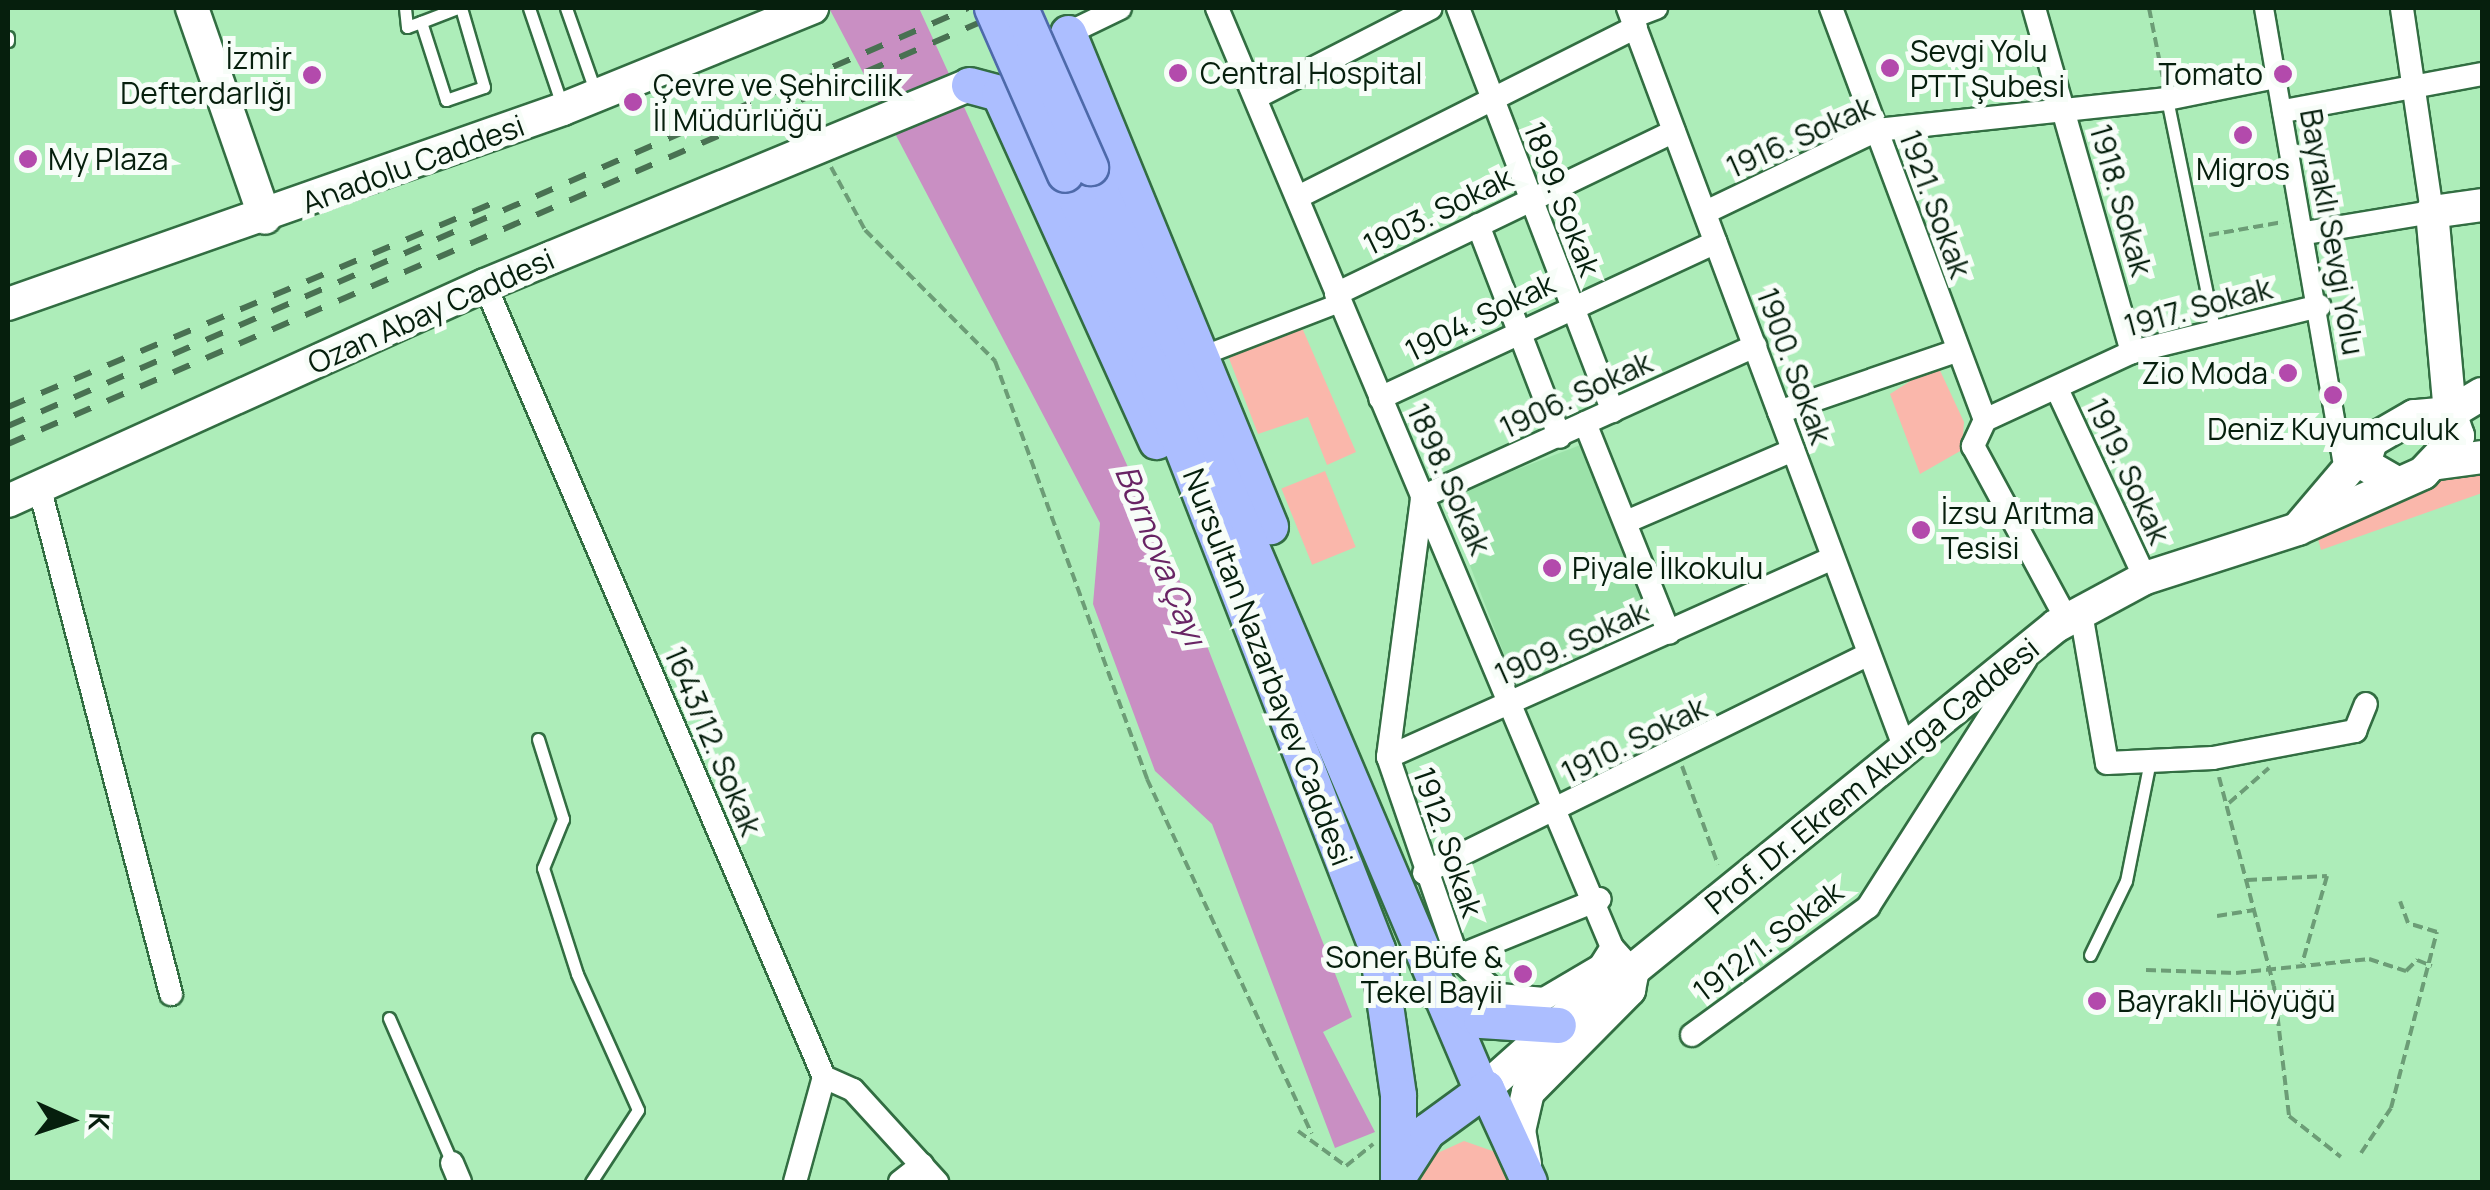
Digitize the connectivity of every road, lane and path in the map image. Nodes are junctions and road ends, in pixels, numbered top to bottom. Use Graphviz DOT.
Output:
graph roads {
  1 [pos="192,8"];
  2 [pos="402,8"];
  3 [pos="460,8"];
  4 [pos="529,8"];
  5 [pos="566,8"];
  6 [pos="812,8"];
  7 [pos="992,8"];
  8 [pos="1020,8"];
  9 [pos="1120,8"];
  10 [pos="1217,8"];
  11 [pos="1431,8"];
  12 [pos="1458,8"];
  13 [pos="1656,8"];
  14 [pos="1831,8"];
  15 [pos="2034,8"];
  16 [pos="2149,8"];
  17 [pos="2264,8"];
  18 [pos="2402,8"];
  19 [pos="1632,17"];
  20 [pos="421,22"];
  21 [pos="1068,32"];
  22 [pos="2482,74"];
  23 [pos="2276,77"];
  24 [pos="969,85"];
  25 [pos="2416,90"];
  26 [pos="597,96"];
  27 [pos="1257,97"];
  28 [pos="2168,99"];
  29 [pos="1492,100"];
  30 [pos="2065,108"];
  31 [pos="563,109"];
  32 [pos="2284,112"];
  33 [pos="1877,130"];
  34 [pos="1674,131"];
  35 [pos="819,146"];
  36 [pos="1077,170"];
  37 [pos="1300,196"];
  38 [pos="1530,201"];
  39 [pos="2482,204"];
  40 [pos="1706,212"];
  41 [pos="2432,212"];
  42 [pos="265,218"];
  43 [pos="1478,225"];
  44 [pos="2304,226"];
  45 [pos="2194,238"];
  46 [pos="1716,242"];
  47 [pos="484,286"];
  48 [pos="1337,298"];
  49 [pos="8,304"];
  50 [pos="1572,306"];
  51 [pos="2319,306"];
  52 [pos="1520,332"];
  53 [pos="2215,333"];
  54 [pos="1755,346"];
  55 [pos="1956,352"];
  56 [pos="2132,352"];
  57 [pos="1202,356"];
  58 [pos="2057,390"];
  59 [pos="2482,394"];
  60 [pos="1380,398"];
  61 [pos="1613,411"];
  62 [pos="1780,412"];
  63 [pos="1985,420"];
  64 [pos="2463,420"];
  65 [pos="1585,424"];
  66 [pos="1560,437"];
  67 [pos="1794,450"];
  68 [pos="2482,457"];
  69 [pos="2353,460"];
  70 [pos="2439,463"];
  71 [pos="2394,481"];
  72 [pos="40,486"];
  73 [pos="1422,498"];
  74 [pos="8,500"];
  75 [pos="1626,522"];
  76 [pos="2298,528"];
  77 [pos="1833,558"];
  78 [pos="1229,567"];
  79 [pos="2146,578"];
  80 [pos="2074,616"];
  81 [pos="1669,633"];
  82 [pos="1296,639"];
  83 [pos="2038,640"];
  84 [pos="1867,655"];
  85 [pos="1514,702"];
  86 [pos="2366,704"];
  87 [pos="538,738"];
  88 [pos="1904,746"];
  89 [pos="1678,754"];
  90 [pos="1388,757"];
  91 [pos="2213,758"];
  92 [pos="2272,758"];
  93 [pos="2149,766"];
  94 [pos="2227,804"];
  95 [pos="1558,810"];
  96 [pos="1424,873"];
  97 [pos="2247,880"];
  98 [pos="1728,893"];
  99 [pos="1600,899"];
  100 [pos="2400,901"];
  101 [pos="2255,910"];
  102 [pos="2217,916"];
  103 [pos="2090,955"];
  104 [pos="1457,957"];
  105 [pos="1623,958"];
  106 [pos="2302,964"];
  107 [pos="2432,966"];
  108 [pos="2146,970"];
  109 [pos="2271,970"];
  110 [pos="171,994"];
  111 [pos="1438,994"];
  112 [pos="389,1018"];
  113 [pos="1558,1025"];
  114 [pos="1692,1035"];
  115 [pos="824,1077"];
  116 [pos="1484,1090"];
  117 [pos="1298,1131"];
  118 [pos="1312,1134"];
  119 [pos="1380,1138"];
  120 [pos="2361,1153"];
  121 [pos="2341,1157"];
  122 [pos="456,1173"];
  123 [pos="929,1174"];
  124 [pos="1529,1177"];
  125 [pos="1398,1181"];
  126 [pos="591,1182"];
  127 [pos="795,1182"];
  128 [pos="900,1182"];
  1 -- 42 [label="main road"];
  2 -- 20 [label="lane"];
  3 -- 20 [label="lane"];
  3 -- 20 [label="lane"];
  4 -- 31 [label="lane"];
  5 -- 26 [label="lane"];
  6 -- 26 [label="main road, Anadolu Caddesi"];
  7 -- 36 [label="main road, bridge"];
  8 -- 36 [label="main road, bridge"];
  9 -- 21 [label="street"];
  10 -- 27 [label="street, 1898. Sokak"];
  11 -- 27 [label="street"];
  12 -- 29 [label="street, 1899. Sokak"];
  13 -- 19 [label="street"];
  14 -- 33 [label="street, 1921. Sokak"];
  15 -- 30 [label="street, 1918. Sokak"];
  16 -- 28 [label="path"];
  17 -- 23 [label="street, Bayraklı Sevgi Yolu"];
  18 -- 25 [label="street"];
  19 -- 29 [label="street"];
  19 -- 34 [label="street, 1900. Sokak"];
  21 -- 24 [label="street"];
  21 -- 57 [label="main road"];
  22 -- 25 [label="street"];
  23 -- 28 [label="street, 1916. Sokak"];
  23 -- 32 [label="street, Bayraklı Sevgi Yolu"];
  24 -- 35 [label="main road, Ozan Abay Caddesi"];
  24 -- 78 [label="main road"];
  25 -- 32 [label="street"];
  25 -- 41 [label="street"];
  26 -- 31 [label="main road, Anadolu Caddesi"];
  27 -- 37 [label="street, 1898. Sokak"];
  28 -- 30 [label="street, 1916. Sokak"];
  28 -- 45 [label="lane"];
  29 -- 37 [label="street"];
  29 -- 38 [label="street, 1899. Sokak"];
  30 -- 33 [label="street, 1916. Sokak"];
  30 -- 56 [label="street, 1918. Sokak"];
  31 -- 42 [label="main road, Anadolu Caddesi"];
  32 -- 44 [label="street, Bayraklı Sevgi Yolu"];
  33 -- 40 [label="street, 1916. Sokak"];
  33 -- 55 [label="street, 1921. Sokak"];
  34 -- 38 [label="street, 1903. Sokak"];
  34 -- 40 [label="street, 1900. Sokak"];
  35 -- 47 [label="main road, Ozan Abay Caddesi"];
  35 -- 118 [label="path"];
  36 -- 78 [label="main road, Nursultan Nazarbayev Caddesi"];
  36 -- 82 [label="main road, Nursultan Nazarbayev Caddesi"];
  37 -- 48 [label="street, 1898. Sokak"];
  38 -- 43 [label="street, 1903. Sokak"];
  38 -- 50 [label="street, 1899. Sokak"];
  39 -- 41 [label="main road"];
  40 -- 46 [label="street, 1900. Sokak"];
  41 -- 44 [label="street"];
  41 -- 64 [label="main road"];
  42 -- 49 [label="main road, Anadolu Caddesi"];
  43 -- 48 [label="street, 1903. Sokak"];
  43 -- 52 [label="street"];
  44 -- 45 [label="path"];
  44 -- 51 [label="street, Bayraklı Sevgi Yolu"];
  45 -- 53 [label="lane"];
  46 -- 50 [label="street, 1904. Sokak"];
  46 -- 54 [label="street, 1900. Sokak"];
  47 -- 72 [label="main road, Ozan Abay Caddesi"];
  47 -- 115 [label="street, 1643/12. Sokak"];
  48 -- 57 [label="street"];
  48 -- 60 [label="street, 1898. Sokak"];
  50 -- 52 [label="street, 1904. Sokak"];
  50 -- 61 [label="street, 1899. Sokak"];
  51 -- 53 [label="street, 1917. Sokak"];
  51 -- 69 [label="street, Bayraklı Sevgi Yolu"];
  52 -- 60 [label="street, 1904. Sokak"];
  52 -- 66 [label="street"];
  53 -- 56 [label="street, 1917. Sokak"];
  54 -- 61 [label="street, 1906. Sokak"];
  54 -- 62 [label="street, 1900. Sokak"];
  55 -- 62 [label="street"];
  55 -- 63 [label="street, 1921. Sokak"];
  56 -- 58 [label="street, 1917. Sokak"];
  57 -- 82 [label="main road"];
  58 -- 63 [label="street, 1917. Sokak"];
  58 -- 79 [label="street, 1919. Sokak"];
  59 -- 64 [label="main road"];
  60 -- 73 [label="street, 1898. Sokak"];
  61 -- 65 [label="street, 1906. Sokak"];
  62 -- 67 [label="street, 1900. Sokak"];
  63 -- 80 [label="street"];
  64 -- 69 [label="main road"];
  64 -- 70 [label="main road"];
  65 -- 66 [label="street, 1906. Sokak"];
  65 -- 75 [label="street"];
  66 -- 73 [label="street, 1906. Sokak"];
  67 -- 75 [label="street"];
  67 -- 77 [label="street, 1900. Sokak"];
  68 -- 70 [label="main road, Prof. Dr. Ekrem Akurga Caddesi"];
  69 -- 71 [label="main road"];
  69 -- 76 [label="main road"];
  70 -- 71 [label="main road, Prof. Dr. Ekrem Akurga Caddesi"];
  71 -- 76 [label="main road, Prof. Dr. Ekrem Akurga Caddesi"];
  72 -- 74 [label="main road, Ozan Abay Caddesi"];
  72 -- 110 [label="street"];
  73 -- 85 [label="street, 1898. Sokak"];
  73 -- 90 [label="street, 1912. Sokak"];
  75 -- 81 [label="street"];
  76 -- 79 [label="main road, Prof. Dr. Ekrem Akurga Caddesi"];
  77 -- 81 [label="street, 1909. Sokak"];
  77 -- 84 [label="street, 1900. Sokak"];
  78 -- 125 [label="main road, Nursultan Nazarbayev Caddesi"];
  79 -- 80 [label="main road, Prof. Dr. Ekrem Akurga Caddesi"];
  80 -- 83 [label="main road, Prof. Dr. Ekrem Akurga Caddesi"];
  80 -- 93 [label="street"];
  81 -- 85 [label="street, 1909. Sokak"];
  82 -- 111 [label="main road, Nursultan Nazarbayev Caddesi"];
  83 -- 88 [label="main road, Prof. Dr. Ekrem Akurga Caddesi"];
  83 -- 114 [label="street, 1912/1. Sokak"];
  84 -- 88 [label="street, 1900. Sokak"];
  84 -- 89 [label="street, 1910. Sokak"];
  85 -- 90 [label="street, 1909. Sokak"];
  85 -- 95 [label="street, 1898. Sokak"];
  86 -- 91 [label="street"];
  87 -- 126 [label="lane"];
  88 -- 98 [label="main road, Prof. Dr. Ekrem Akurga Caddesi"];
  89 -- 95 [label="street, 1910. Sokak"];
  89 -- 98 [label="path"];
  90 -- 96 [label="street, 1912. Sokak"];
  91 -- 93 [label="street"];
  91 -- 94 [label="path"];
  92 -- 94 [label="path"];
  93 -- 103 [label="lane"];
  94 -- 97 [label="path"];
  95 -- 96 [label="street, 1910. Sokak"];
  95 -- 99 [label="street, 1898. Sokak"];
  96 -- 104 [label="street, 1912. Sokak"];
  97 -- 101 [label="path"];
  97 -- 106 [label="path"];
  98 -- 105 [label="main road, Prof. Dr. Ekrem Akurga Caddesi"];
  99 -- 104 [label="street"];
  99 -- 105 [label="street, 1898. Sokak"];
  100 -- 107 [label="path"];
  101 -- 102 [label="path"];
  101 -- 109 [label="path"];
  104 -- 105 [label="street, 1912. Sokak"];
  105 -- 113 [label="main road, Prof. Dr. Ekrem Akurga Caddesi"];
  105 -- 124 [label="main road"];
  106 -- 107 [label="path"];
  106 -- 109 [label="path"];
  107 -- 120 [label="path"];
  108 -- 109 [label="path"];
  109 -- 121 [label="path"];
  111 -- 113 [label="main road"];
  111 -- 116 [label="main road, Nursultan Nazarbayev Caddesi"];
  112 -- 122 [label="lane"];
  113 -- 116 [label="main road, Prof. Dr. Ekrem Akurga Caddesi"];
  115 -- 123 [label="street"];
  115 -- 127 [label="street"];
  116 -- 124 [label="main road, Nursultan Nazarbayev Caddesi"];
  116 -- 125 [label="main road"];
  117 -- 118 [label="path"];
  118 -- 119 [label="path"];
  123 -- 128 [label="street"];
}
